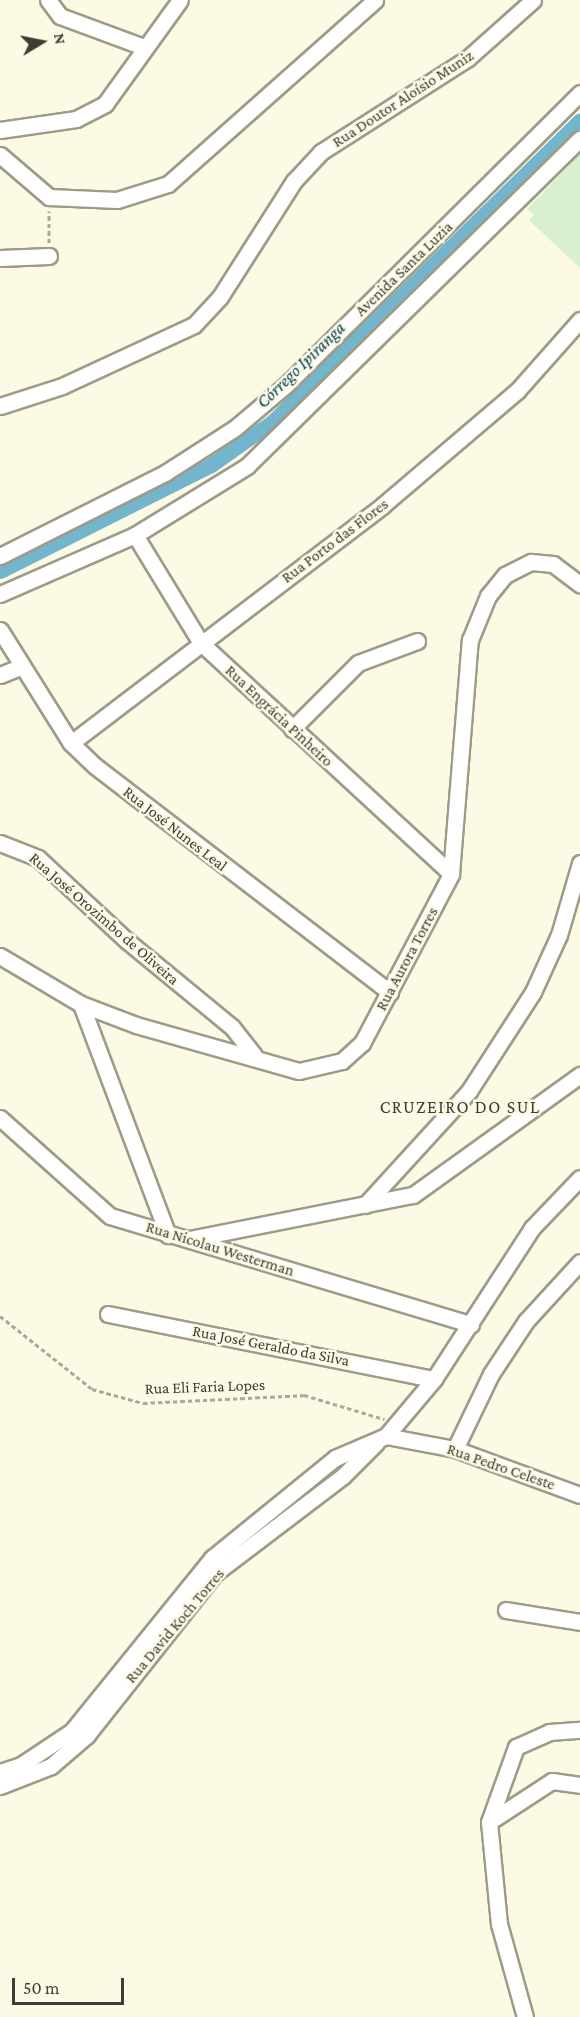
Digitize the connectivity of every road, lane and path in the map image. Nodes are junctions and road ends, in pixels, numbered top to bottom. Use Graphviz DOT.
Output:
graph roads {
  1 [pos="48,0"];
  2 [pos="180,0"];
  3 [pos="375,0"];
  4 [pos="533,0"];
  5 [pos="144,47"];
  6 [pos="580,93"];
  7 [pos="0,130"];
  8 [pos="580,139"];
  9 [pos="0,155"];
  10 [pos="49,197"];
  11 [pos="49,256"];
  12 [pos="0,258"];
  13 [pos="580,320"];
  14 [pos="0,406"];
  15 [pos="135,535"];
  16 [pos="0,556"];
  17 [pos="580,584"];
  18 [pos="0,594"];
  19 [pos="0,630"];
  20 [pos="417,641"];
  21 [pos="201,643"];
  22 [pos="20,667"];
  23 [pos="0,675"];
  24 [pos="292,729"];
  25 [pos="71,742"];
  26 [pos="0,843"];
  27 [pos="580,863"];
  28 [pos="451,874"];
  29 [pos="0,956"];
  30 [pos="390,992"];
  31 [pos="81,1004"];
  32 [pos="254,1054"];
  33 [pos="580,1075"];
  34 [pos="0,1118"];
  35 [pos="580,1178"];
  36 [pos="365,1205"];
  37 [pos="168,1235"];
  38 [pos="187,1240"];
  39 [pos="580,1262"];
  40 [pos="108,1314"];
  41 [pos="0,1316"];
  42 [pos="471,1324"];
  43 [pos="434,1378"];
  44 [pos="397,1424"];
  45 [pos="383,1438"];
  46 [pos="455,1449"];
  47 [pos="580,1495"];
  48 [pos="506,1610"];
  49 [pos="580,1622"];
  50 [pos="580,1730"];
  51 [pos="0,1772"];
  52 [pos="580,1785"];
  53 [pos="0,1786"];
  54 [pos="489,1822"];
  55 [pos="525,2017"];
  1 -- 5 [label="street"];
  2 -- 5 [label="street"];
  3 -- 10 [label="street"];
  4 -- 14 [label="street, Rua Doutor Aloísio Muniz"];
  5 -- 7 [label="street"];
  6 -- 16 [label="street, Avenida Santa Luzia"];
  8 -- 15 [label="street, Avenida Santa Luzia"];
  9 -- 10 [label="street"];
  10 -- 11 [label="path"];
  11 -- 12 [label="street"];
  13 -- 21 [label="street, Rua Porto das Flores"];
  15 -- 18 [label="street, Avenida Santa Luzia"];
  15 -- 21 [label="street, Rua Engrácia Pinheiro"];
  17 -- 28 [label="street, Rua Aurora Torres"];
  19 -- 22 [label="street, Rua José Nunes Leal"];
  20 -- 24 [label="street"];
  21 -- 24 [label="street, Rua Engrácia Pinheiro"];
  21 -- 25 [label="street, Rua Porto das Flores"];
  22 -- 23 [label="street"];
  22 -- 25 [label="street, Rua José Nunes Leal"];
  24 -- 28 [label="street, Rua Engrácia Pinheiro"];
  25 -- 30 [label="street, Rua José Nunes Leal"];
  26 -- 32 [label="street, Rua José Orozimbo de Oliveira"];
  27 -- 36 [label="street"];
  28 -- 30 [label="street, Rua Aurora Torres"];
  29 -- 31 [label="street, Rua Aurora Torres"];
  30 -- 32 [label="street, Rua Aurora Torres"];
  31 -- 32 [label="street, Rua Aurora Torres"];
  31 -- 37 [label="street"];
  33 -- 36 [label="street"];
  34 -- 37 [label="street, Rua Nicolau Westerman"];
  35 -- 42 [label="street, Rua David Koch Torres"];
  36 -- 38 [label="street"];
  37 -- 38 [label="street, Rua Nicolau Westerman"];
  38 -- 42 [label="street, Rua Nicolau Westerman"];
  39 -- 46 [label="street"];
  40 -- 43 [label="street, Rua José Geraldo da Silva"];
  41 -- 44 [label="path, Rua Eli Faria Lopes"];
  42 -- 43 [label="street, Rua David Koch Torres"];
  43 -- 44 [label="street, Rua David Koch Torres"];
  44 -- 45 [label="street, Rua David Koch Torres"];
  45 -- 46 [label="street, Rua Pedro Celeste"];
  45 -- 51 [label="street, Rua David Koch Torres"];
  45 -- 53 [label="street, Rua David Koch Torres"];
  46 -- 47 [label="street, Rua Pedro Celeste"];
  48 -- 49 [label="street"];
  50 -- 54 [label="street"];
  52 -- 54 [label="street"];
  54 -- 55 [label="street"];
}
